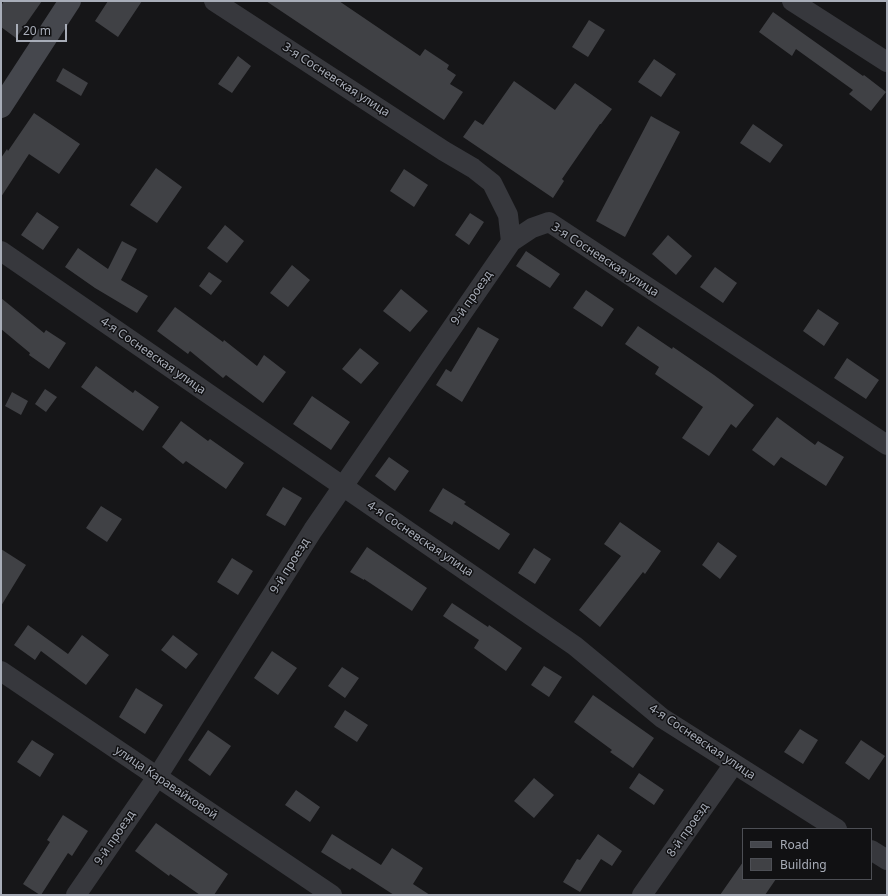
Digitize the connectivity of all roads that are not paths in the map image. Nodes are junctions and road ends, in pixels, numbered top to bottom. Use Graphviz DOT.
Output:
graph roads {
  1 [pos="70,1"];
  2 [pos="214,1"];
  3 [pos="792,1"];
  4 [pos="887,62"];
  5 [pos="1,107"];
  6 [pos="511,242"];
  7 [pos="1,251"];
  8 [pos="887,445"];
  9 [pos="342,486"];
  10 [pos="1,671"];
  11 [pos="734,764"];
  12 [pos="157,777"];
  13 [pos="835,828"];
  14 [pos="872,851"];
  15 [pos="887,860"];
  16 [pos="76,895"];
  17 [pos="332,895"];
  18 [pos="642,895"];
  1 -- 5 [label="main road"];
  2 -- 6 [label="street, 3-я Сосневская улица"];
  3 -- 4 [label="street"];
  6 -- 8 [label="street, 3-я Сосневская улица"];
  6 -- 9 [label="street, 9-й проезд"];
  7 -- 9 [label="street, 4-я Сосневская улица"];
  9 -- 11 [label="street, 4-я Сосневская улица"];
  9 -- 12 [label="street, 9-й проезд"];
  10 -- 12 [label="street, улица Каравайковой"];
  11 -- 13 [label="street, 4-я Сосневская улица"];
  11 -- 18 [label="street, 8-й проезд"];
  12 -- 16 [label="street, 9-й проезд"];
  12 -- 17 [label="street, улица Каравайковой"];
  14 -- 15 [label="street"];
}
